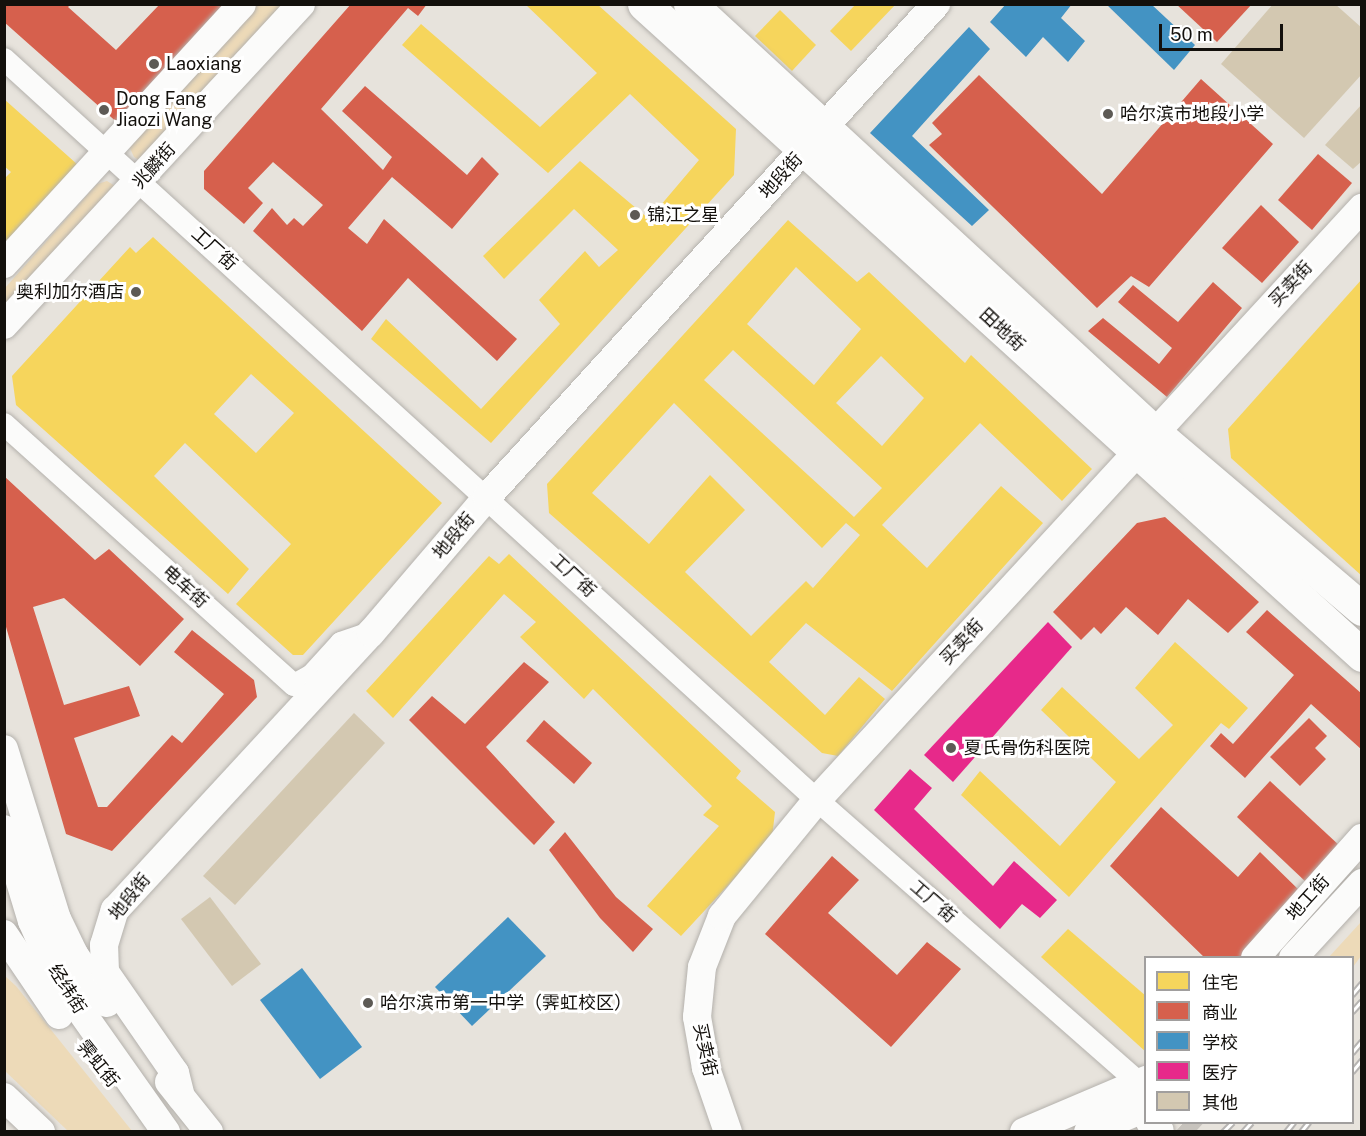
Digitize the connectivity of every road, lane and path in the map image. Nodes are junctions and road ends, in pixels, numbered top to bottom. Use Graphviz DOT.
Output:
graph roads {
  1 [pos="242,4"];
  2 [pos="301,4"];
  3 [pos="644,4"];
  4 [pos="690,4"];
  5 [pos="936,4"];
  6 [pos="4,59"];
  7 [pos="816,138"];
  8 [pos="105,149"];
  9 [pos="140,182"];
  10 [pos="1362,208"];
  11 [pos="4,264"];
  12 [pos="4,325"];
  13 [pos="4,424"];
  14 [pos="1144,442"];
  15 [pos="486,497"];
  16 [pos="1362,609"];
  17 [pos="371,633"];
  18 [pos="1362,655"];
  19 [pos="4,750"];
  20 [pos="817,800"];
  21 [pos="1362,838"];
  22 [pos="7,851"];
  23 [pos="1362,883"];
  24 [pos="4,934"];
  25 [pos="1256,956"];
  26 [pos="1294,956"];
  27 [pos="4,962"];
  28 [pos="42,992"];
  29 [pos="4,1097"];
  30 [pos="1144,1102"];
  31 [pos="195,1114"];
  32 [pos="41,1131"];
  33 [pos="160,1131"];
  34 [pos="166,1131"];
  35 [pos="728,1131"];
  36 [pos="1024,1131"];
  37 [pos="1088,1131"];
  1 -- 8 [label="main road"];
  2 -- 9 [label="main road, 兆麟街"];
  3 -- 7 [label="highway, 田地街"];
  4 -- 7 [label="highway, 田地街"];
  5 -- 7 [label="main road, 地段街"];
  6 -- 8 [label="street, 工厂街"];
  7 -- 14 [label="highway, 田地街"];
  7 -- 15 [label="main road, 地段街"];
  8 -- 9 [label="street, 工厂街"];
  8 -- 11 [label="main road"];
  9 -- 12 [label="main road, 兆麟街"];
  9 -- 15 [label="street, 工厂街"];
  10 -- 14 [label="main road, 买卖街"];
  13 -- 17 [label="street, 电车街"];
  14 -- 16 [label="highway, 田地街"];
  14 -- 18 [label="highway, 田地街"];
  14 -- 20 [label="main road, 买卖街"];
  15 -- 17 [label="main road, 地段街"];
  15 -- 20 [label="street, 工厂街"];
  17 -- 31 [label="main road, 地段街"];
  19 -- 31 [label="main road, 经纬街"];
  20 -- 30 [label="street, 工厂街"];
  20 -- 35 [label="main road, 买卖街"];
  21 -- 25 [label="main road, 地工街"];
  22 -- 34 [label="main road, 经纬街"];
  23 -- 26 [label="main road, 地工街"];
  24 -- 28 [label="main road, 霁虹街"];
  27 -- 28 [label="main road, 霁虹街"];
  28 -- 33 [label="main road, 霁虹街"];
  29 -- 32 [label="main road"];
  30 -- 36 [label="main road"];
  30 -- 37 [label="main road"];
}
